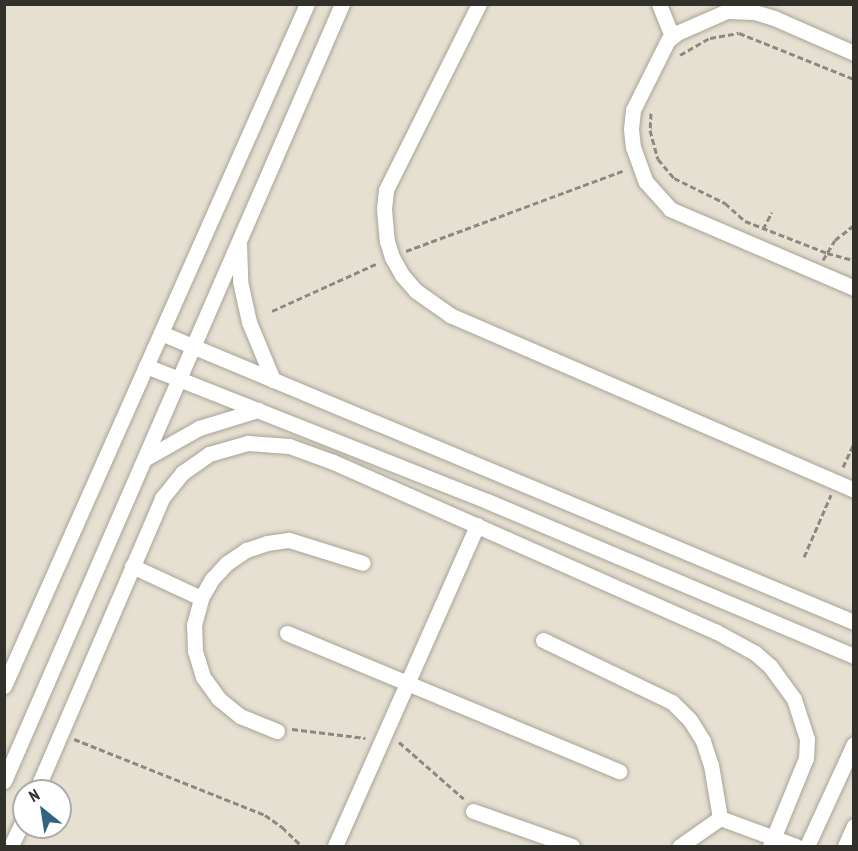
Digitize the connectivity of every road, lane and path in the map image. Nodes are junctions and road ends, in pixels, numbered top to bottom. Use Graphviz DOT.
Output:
graph roads {
  1 [pos="307,4"];
  2 [pos="342,4"];
  3 [pos="478,4"];
  4 [pos="658,4"];
  5 [pos="731,7"];
  6 [pos="672,36"];
  7 [pos="854,53"];
  8 [pos="676,58"];
  9 [pos="854,78"];
  10 [pos="651,111"];
  11 [pos="638,165"];
  12 [pos="772,212"];
  13 [pos="854,225"];
  14 [pos="763,228"];
  15 [pos="239,239"];
  16 [pos="754,245"];
  17 [pos="827,253"];
  18 [pos="392,257"];
  19 [pos="854,260"];
  20 [pos="816,272"];
  21 [pos="854,288"];
  22 [pos="272,311"];
  23 [pos="161,333"];
  24 [pos="193,346"];
  25 [pos="146,366"];
  26 [pos="179,379"];
  27 [pos="273,380"];
  28 [pos="258,410"];
  29 [pos="854,443"];
  30 [pos="146,458"];
  31 [pos="836,482"];
  32 [pos="854,490"];
  33 [pos="477,525"];
  34 [pos="804,557"];
  35 [pos="363,563"];
  36 [pos="132,566"];
  37 [pos="201,598"];
  38 [pos="854,622"];
  39 [pos="287,633"];
  40 [pos="543,640"];
  41 [pos="854,656"];
  42 [pos="407,683"];
  43 [pos="4,686"];
  44 [pos="271,728"];
  45 [pos="61,734"];
  46 [pos="384,736"];
  47 [pos="854,744"];
  48 [pos="619,771"];
  49 [pos="41,779"];
  50 [pos="4,781"];
  51 [pos="478,812"];
  52 [pos="720,818"];
  53 [pos="854,826"];
  54 [pos="772,842"];
  55 [pos="302,846"];
  56 [pos="335,846"];
  57 [pos="572,846"];
  58 [pos="680,846"];
  59 [pos="796,846"];
  60 [pos="807,846"];
  61 [pos="845,846"];
  1 -- 23 [label="street"];
  2 -- 15 [label="street"];
  3 -- 18 [label="street"];
  4 -- 6 [label="street"];
  5 -- 6 [label="street"];
  5 -- 7 [label="street"];
  6 -- 11 [label="street"];
  8 -- 9 [label="path"];
  10 -- 14 [label="path"];
  11 -- 16 [label="street"];
  11 -- 18 [label="path"];
  12 -- 14 [label="path"];
  13 -- 17 [label="path"];
  14 -- 16 [label="path"];
  14 -- 17 [label="path"];
  15 -- 24 [label="street"];
  15 -- 27 [label="street"];
  16 -- 20 [label="street"];
  17 -- 19 [label="path"];
  17 -- 20 [label="path"];
  18 -- 22 [label="path"];
  18 -- 31 [label="street"];
  20 -- 21 [label="street"];
  23 -- 24 [label="street"];
  23 -- 25 [label="street"];
  24 -- 26 [label="street"];
  24 -- 27 [label="street"];
  25 -- 26 [label="street"];
  25 -- 43 [label="street"];
  26 -- 28 [label="street"];
  26 -- 30 [label="street"];
  27 -- 38 [label="street"];
  28 -- 30 [label="street"];
  28 -- 41 [label="street"];
  29 -- 31 [label="path"];
  30 -- 50 [label="street"];
  31 -- 32 [label="street"];
  31 -- 34 [label="path"];
  33 -- 36 [label="street"];
  33 -- 42 [label="street"];
  33 -- 54 [label="street"];
  35 -- 37 [label="street"];
  36 -- 37 [label="street"];
  36 -- 45 [label="street"];
  37 -- 44 [label="street"];
  39 -- 42 [label="street"];
  40 -- 52 [label="street"];
  42 -- 46 [label="street"];
  42 -- 48 [label="street"];
  44 -- 46 [label="path"];
  45 -- 49 [label="street"];
  45 -- 55 [label="path"];
  46 -- 51 [label="path"];
  46 -- 56 [label="street"];
  47 -- 60 [label="street"];
  51 -- 57 [label="street"];
  52 -- 54 [label="street"];
  52 -- 58 [label="street"];
  53 -- 61 [label="street"];
  54 -- 59 [label="street"];
}
